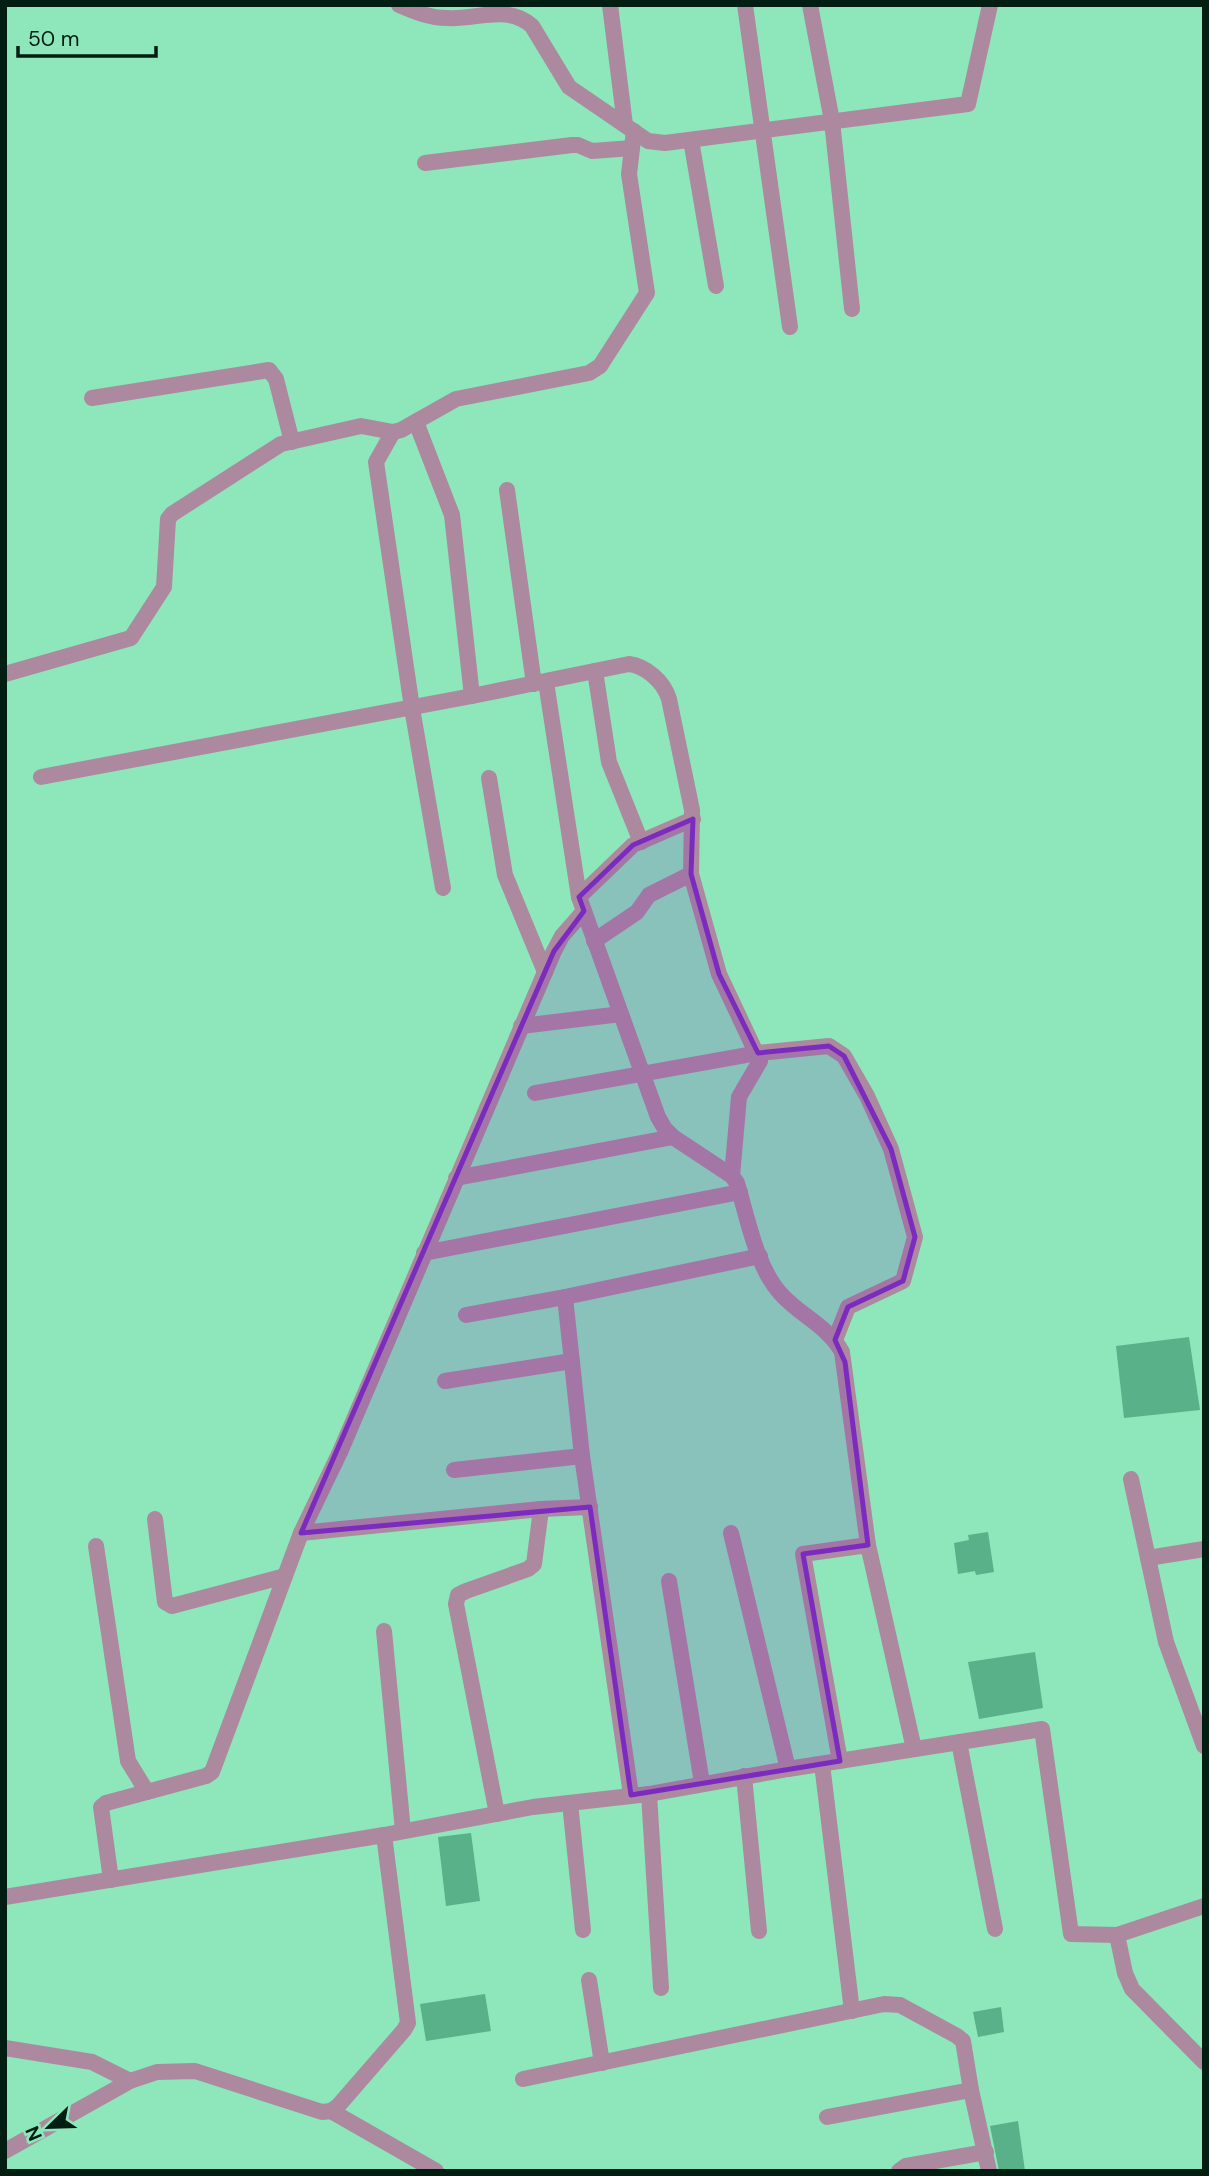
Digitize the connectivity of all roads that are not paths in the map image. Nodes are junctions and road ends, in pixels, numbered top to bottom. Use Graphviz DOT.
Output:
graph roads {
  1 [pos="610,5"];
  2 [pos="745,5"];
  3 [pos="810,5"];
  4 [pos="990,5"];
  5 [pos="404,6"];
  6 [pos="832,121"];
  7 [pos="762,130"];
  8 [pos="630,135"];
  9 [pos="691,139"];
  10 [pos="425,163"];
  11 [pos="716,286"];
  12 [pos="852,309"];
  13 [pos="790,327"];
  14 [pos="93,398"];
  15 [pos="416,422"];
  16 [pos="393,432"];
  17 [pos="292,442"];
  18 [pos="508,490"];
  19 [pos="595,671"];
  20 [pos="5,674"];
  21 [pos="540,683"];
  22 [pos="472,696"];
  23 [pos="412,708"];
  24 [pos="41,776"];
  25 [pos="489,778"];
  26 [pos="692,819"];
  27 [pos="640,842"];
  28 [pos="691,874"];
  29 [pos="443,888"];
  30 [pos="581,904"];
  31 [pos="594,941"];
  32 [pos="545,972"];
  33 [pos="621,1014"];
  34 [pos="521,1026"];
  35 [pos="758,1053"];
  36 [pos="642,1073"];
  37 [pos="535,1093"];
  38 [pos="673,1137"];
  39 [pos="733,1176"];
  40 [pos="457,1178"];
  41 [pos="740,1192"];
  42 [pos="424,1254"];
  43 [pos="760,1256"];
  44 [pos="565,1297"];
  45 [pos="466,1315"];
  46 [pos="835,1340"];
  47 [pos="572,1361"];
  48 [pos="445,1381"];
  49 [pos="582,1456"];
  50 [pos="454,1471"];
  51 [pos="1131,1479"];
  52 [pos="590,1507"];
  53 [pos="541,1509"];
  54 [pos="155,1519"];
  55 [pos="731,1533"];
  56 [pos="301,1534"];
  57 [pos="868,1545"];
  58 [pos="96,1546"];
  59 [pos="1204,1549"];
  60 [pos="1148,1558"];
  61 [pos="285,1576"];
  62 [pos="669,1581"];
  63 [pos="384,1631"];
  64 [pos="959,1742"];
  65 [pos="1204,1746"];
  66 [pos="914,1749"];
  67 [pos="839,1761"];
  68 [pos="822,1763"];
  69 [pos="788,1769"];
  70 [pos="744,1776"];
  71 [pos="702,1783"];
  72 [pos="147,1792"];
  73 [pos="649,1794"];
  74 [pos="631,1796"];
  75 [pos="570,1803"];
  76 [pos="497,1814"];
  77 [pos="403,1831"];
  78 [pos="384,1835"];
  79 [pos="111,1880"];
  80 [pos="5,1897"];
  81 [pos="1204,1906"];
  82 [pos="995,1929"];
  83 [pos="583,1930"];
  84 [pos="759,1931"];
  85 [pos="1117,1935"];
  86 [pos="589,1980"];
  87 [pos="661,1988"];
  88 [pos="852,2011"];
  89 [pos="5,2048"];
  90 [pos="1204,2062"];
  91 [pos="602,2063"];
  92 [pos="523,2079"];
  93 [pos="130,2081"];
  94 [pos="971,2090"];
  95 [pos="331,2111"];
  96 [pos="827,2117"];
  97 [pos="5,2151"];
  98 [pos="986,2152"];
  99 [pos="436,2171"];
  100 [pos="899,2171"];
  101 [pos="989,2171"];
  1 -- 8 [label="street"];
  2 -- 7 [label="street"];
  3 -- 6 [label="street"];
  4 -- 6 [label="street"];
  5 -- 8 [label="street"];
  6 -- 7 [label="street"];
  6 -- 12 [label="street"];
  7 -- 9 [label="street"];
  7 -- 13 [label="street"];
  8 -- 9 [label="street"];
  8 -- 10 [label="street"];
  8 -- 15 [label="street"];
  9 -- 11 [label="street"];
  14 -- 17 [label="street"];
  15 -- 16 [label="street"];
  15 -- 22 [label="street"];
  16 -- 17 [label="street"];
  16 -- 23 [label="street"];
  17 -- 20 [label="street"];
  18 -- 21 [label="street"];
  19 -- 21 [label="street"];
  19 -- 26 [label="street"];
  19 -- 27 [label="street"];
  21 -- 22 [label="street"];
  21 -- 30 [label="street"];
  22 -- 23 [label="street"];
  23 -- 24 [label="street"];
  23 -- 29 [label="street"];
  25 -- 32 [label="street"];
  26 -- 27 [label="street"];
  26 -- 28 [label="street"];
  27 -- 30 [label="street"];
  28 -- 31 [label="street"];
  28 -- 35 [label="street"];
  30 -- 31 [label="street"];
  30 -- 32 [label="street"];
  31 -- 33 [label="street"];
  32 -- 34 [label="street"];
  33 -- 34 [label="street"];
  33 -- 36 [label="street"];
  34 -- 40 [label="street"];
  35 -- 36 [label="street"];
  35 -- 39 [label="street"];
  35 -- 46 [label="street"];
  36 -- 37 [label="street"];
  36 -- 38 [label="street"];
  38 -- 39 [label="street"];
  38 -- 40 [label="street"];
  39 -- 41 [label="street"];
  40 -- 42 [label="street"];
  41 -- 42 [label="street"];
  41 -- 43 [label="street"];
  42 -- 56 [label="street"];
  43 -- 44 [label="street"];
  43 -- 46 [label="street"];
  44 -- 45 [label="street"];
  44 -- 47 [label="street"];
  46 -- 57 [label="street"];
  47 -- 48 [label="street"];
  47 -- 49 [label="street"];
  49 -- 50 [label="street"];
  49 -- 52 [label="street"];
  51 -- 60 [label="street"];
  52 -- 53 [label="street"];
  52 -- 74 [label="street"];
  53 -- 56 [label="street"];
  53 -- 76 [label="street"];
  54 -- 61 [label="street"];
  55 -- 69 [label="street"];
  56 -- 61 [label="street"];
  57 -- 66 [label="street"];
  57 -- 67 [label="street"];
  58 -- 72 [label="street"];
  59 -- 60 [label="street"];
  60 -- 65 [label="street"];
  61 -- 72 [label="street"];
  62 -- 71 [label="street"];
  63 -- 77 [label="street"];
  64 -- 66 [label="street"];
  64 -- 82 [label="street"];
  64 -- 85 [label="street"];
  66 -- 67 [label="street"];
  67 -- 68 [label="street"];
  68 -- 69 [label="street"];
  68 -- 88 [label="street"];
  69 -- 70 [label="street"];
  70 -- 71 [label="street"];
  70 -- 84 [label="street"];
  71 -- 73 [label="street"];
  72 -- 79 [label="street"];
  73 -- 74 [label="street"];
  73 -- 87 [label="street"];
  74 -- 75 [label="street"];
  75 -- 76 [label="street"];
  75 -- 83 [label="street"];
  76 -- 77 [label="street"];
  77 -- 78 [label="street"];
  78 -- 79 [label="street"];
  78 -- 95 [label="street"];
  79 -- 80 [label="street"];
  81 -- 85 [label="street"];
  85 -- 90 [label="street"];
  86 -- 91 [label="street"];
  88 -- 91 [label="street"];
  88 -- 94 [label="street"];
  89 -- 93 [label="street"];
  91 -- 92 [label="street"];
  93 -- 95 [label="street"];
  93 -- 97 [label="street"];
  94 -- 96 [label="street"];
  94 -- 98 [label="street"];
  95 -- 99 [label="street"];
  98 -- 100 [label="street"];
  98 -- 101 [label="street"];
}
